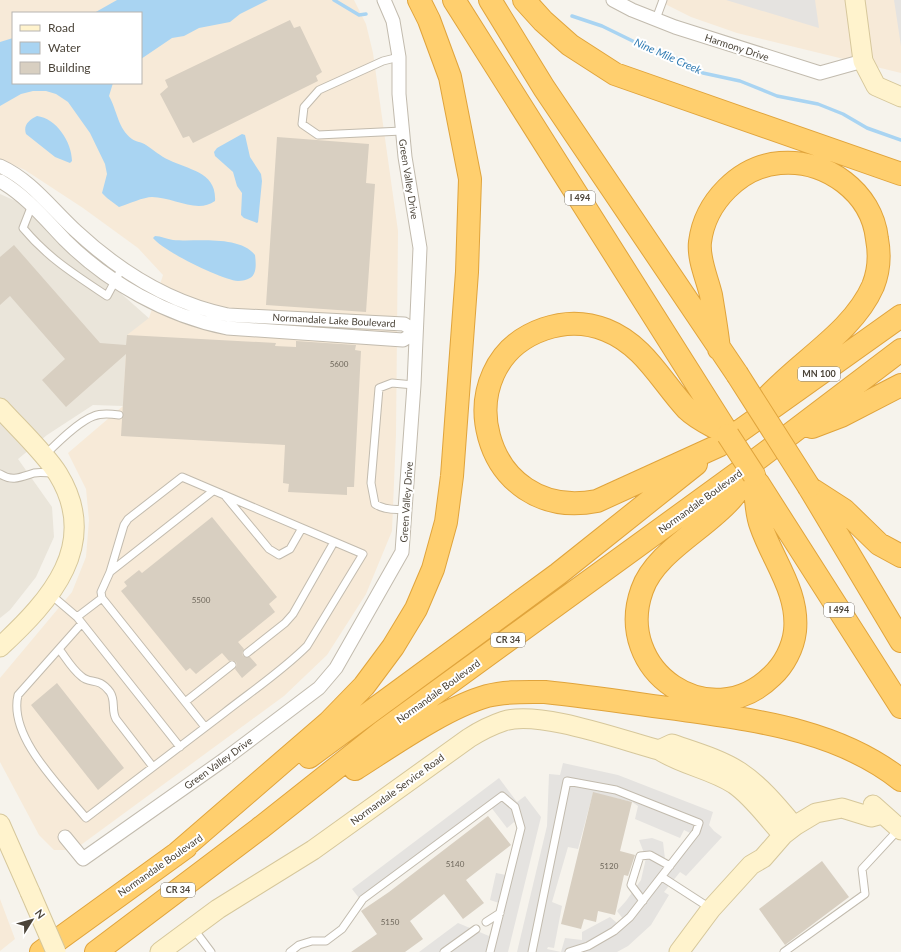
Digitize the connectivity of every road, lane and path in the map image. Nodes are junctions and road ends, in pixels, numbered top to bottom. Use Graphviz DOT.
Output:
graph roads {
  1 [pos="384,0"];
  2 [pos="419,0"];
  3 [pos="454,0"];
  4 [pos="490,0"];
  5 [pos="524,0"];
  6 [pos="613,0"];
  7 [pos="662,0"];
  8 [pos="854,0"];
  9 [pos="656,19"];
  10 [pos="399,57"];
  11 [pos="863,61"];
  12 [pos="901,97"];
  13 [pos="402,131"];
  14 [pos="0,166"];
  15 [pos="901,174"];
  16 [pos="0,180"];
  17 [pos="32,205"];
  18 [pos="119,274"];
  19 [pos="901,316"];
  20 [pos="416,332"];
  21 [pos="719,349"];
  22 [pos="901,350"];
  23 [pos="414,385"];
  24 [pos="901,386"];
  25 [pos="0,408"];
  26 [pos="119,415"];
  27 [pos="729,438"];
  28 [pos="784,438"];
  29 [pos="43,456"];
  30 [pos="757,466"];
  31 [pos="57,473"];
  32 [pos="0,474"];
  33 [pos="809,487"];
  34 [pos="213,491"];
  35 [pos="224,495"];
  36 [pos="406,509"];
  37 [pos="768,520"];
  38 [pos="302,528"];
  39 [pos="334,542"];
  40 [pos="901,556"];
  41 [pos="110,572"];
  42 [pos="50,594"];
  43 [pos="102,598"];
  44 [pos="77,617"];
  45 [pos="82,623"];
  46 [pos="901,641"];
  47 [pos="5,642"];
  48 [pos="59,649"];
  49 [pos="247,653"];
  50 [pos="0,656"];
  51 [pos="232,665"];
  52 [pos="185,702"];
  53 [pos="901,707"];
  54 [pos="205,727"];
  55 [pos="180,747"];
  56 [pos="153,767"];
  57 [pos="901,780"];
  58 [pos="0,824"];
  59 [pos="785,827"];
  60 [pos="259,829"];
  61 [pos="900,829"];
  62 [pos="65,837"];
  63 [pos="174,856"];
  64 [pos="670,866"];
  65 [pos="662,877"];
  66 [pos="643,901"];
  67 [pos="711,909"];
  68 [pos="500,913"];
  69 [pos="486,922"];
  70 [pos="193,928"];
  71 [pos="476,929"];
  72 [pos="685,949"];
  73 [pos="41,952"];
  74 [pos="56,952"];
  75 [pos="96,952"];
  76 [pos="160,952"];
  77 [pos="211,952"];
  78 [pos="290,952"];
  79 [pos="444,952"];
  80 [pos="490,952"];
  81 [pos="532,952"];
  82 [pos="569,952"];
  83 [pos="784,952"];
  1 -- 10 [label="street, Green Valley Drive"];
  2 -- 63 [label="highway"];
  3 -- 27 [label="highway, I 494"];
  4 -- 21 [label="highway"];
  5 -- 15 [label="highway"];
  6 -- 9 [label="street, Harmony Drive"];
  7 -- 9 [label="lane"];
  8 -- 11 [label="street"];
  9 -- 11 [label="street, Harmony Drive"];
  10 -- 13 [label="street, Green Valley Drive"];
  10 -- 13 [label="lane"];
  11 -- 12 [label="street"];
  13 -- 20 [label="street, Green Valley Drive"];
  14 -- 18 [label="street, Normandale Lake Boulevard"];
  16 -- 17 [label="street, Normandale Lake Boulevard"];
  17 -- 18 [label="street, Normandale Lake Boulevard"];
  17 -- 18 [label="lane"];
  18 -- 20 [label="street, Normandale Lake Boulevard"];
  19 -- 27 [label="highway, MN 100"];
  20 -- 23 [label="street, Green Valley Drive"];
  21 -- 27 [label="highway"];
  21 -- 33 [label="highway, bridge"];
  22 -- 28 [label="highway, MN 100"];
  23 -- 36 [label="street, Green Valley Drive"];
  23 -- 36 [label="lane"];
  24 -- 28 [label="highway"];
  25 -- 29 [label="street"];
  26 -- 29 [label="lane"];
  27 -- 27 [label="highway"];
  27 -- 30 [label="highway, I 494, bridge"];
  27 -- 63 [label="highway, Normandale Boulevard / CR 34"];
  28 -- 30 [label="highway, Normandale Boulevard / CR 34"];
  29 -- 31 [label="street"];
  30 -- 37 [label="highway"];
  30 -- 37 [label="highway"];
  30 -- 60 [label="highway, Normandale Boulevard / CR 34"];
  31 -- 32 [label="lane"];
  31 -- 42 [label="street"];
  33 -- 40 [label="highway"];
  33 -- 46 [label="highway"];
  34 -- 35 [label="lane"];
  34 -- 41 [label="lane"];
  34 -- 41 [label="lane"];
  35 -- 38 [label="lane"];
  35 -- 38 [label="lane"];
  36 -- 62 [label="street, Green Valley Drive"];
  37 -- 53 [label="highway, I 494"];
  38 -- 39 [label="lane"];
  39 -- 49 [label="lane"];
  39 -- 54 [label="lane"];
  41 -- 43 [label="lane"];
  42 -- 44 [label="lane"];
  42 -- 47 [label="street"];
  43 -- 44 [label="lane"];
  43 -- 52 [label="lane"];
  44 -- 45 [label="lane"];
  45 -- 48 [label="lane"];
  45 -- 55 [label="lane"];
  47 -- 50 [label="street"];
  48 -- 56 [label="lane"];
  48 -- 56 [label="lane"];
  51 -- 52 [label="lane"];
  52 -- 54 [label="lane"];
  54 -- 55 [label="lane"];
  55 -- 56 [label="lane"];
  57 -- 60 [label="highway"];
  58 -- 74 [label="street, bridge"];
  59 -- 61 [label="street"];
  59 -- 67 [label="street"];
  59 -- 70 [label="street, Normandale Service Road"];
  60 -- 75 [label="highway, Normandale Boulevard / CR 34"];
  61 -- 83 [label="lane"];
  63 -- 73 [label="highway, Normandale Boulevard / CR 34"];
  64 -- 65 [label="lane"];
  64 -- 66 [label="lane"];
  64 -- 81 [label="lane"];
  65 -- 66 [label="lane"];
  65 -- 67 [label="lane"];
  66 -- 82 [label="lane"];
  67 -- 72 [label="street"];
  68 -- 69 [label="lane"];
  68 -- 78 [label="lane"];
  68 -- 80 [label="lane"];
  70 -- 76 [label="street, Normandale Service Road"];
  70 -- 77 [label="lane"];
  71 -- 79 [label="lane"];
}
